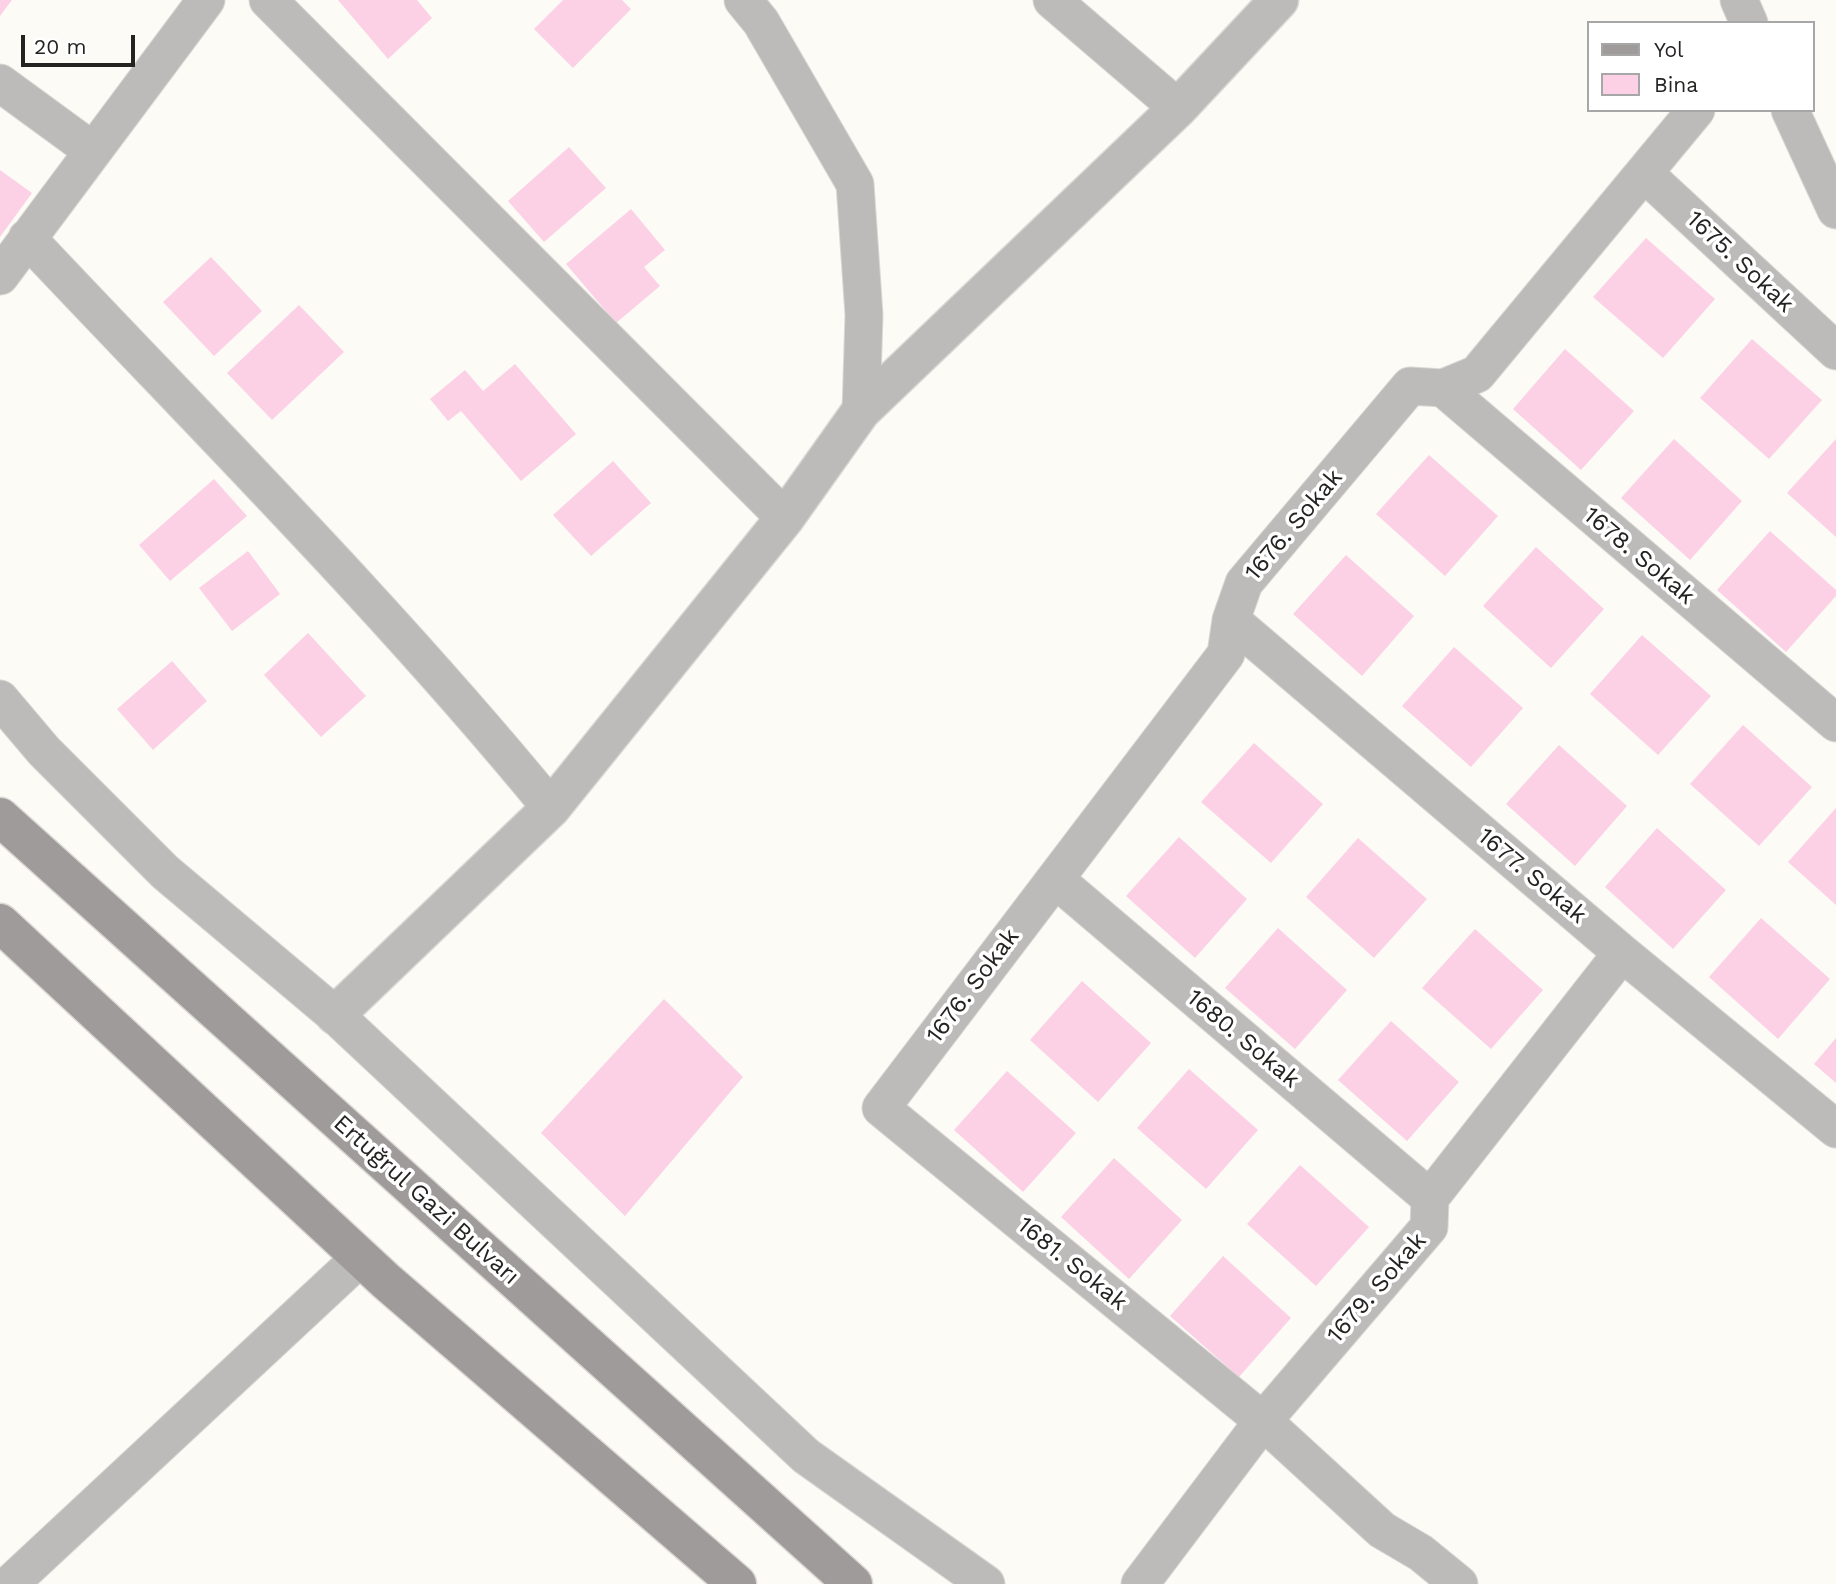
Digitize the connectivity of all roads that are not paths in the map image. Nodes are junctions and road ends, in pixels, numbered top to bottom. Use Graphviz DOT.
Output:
graph roads {
  1 [pos="206,0"];
  2 [pos="268,0"];
  3 [pos="743,0"];
  4 [pos="1052,0"];
  5 [pos="1279,0"];
  6 [pos="1739,0"];
  7 [pos="1748,21"];
  8 [pos="0,83"];
  9 [pos="1178,108"];
  10 [pos="1694,112"];
  11 [pos="1791,112"];
  12 [pos="93,151"];
  13 [pos="1644,173"];
  14 [pos="1836,210"];
  15 [pos="27,238"];
  16 [pos="0,276"];
  17 [pos="1836,351"];
  18 [pos="1443,388"];
  19 [pos="861,411"];
  20 [pos="785,518"];
  21 [pos="1231,620"];
  22 [pos="0,699"];
  23 [pos="1836,723"];
  24 [pos="551,808"];
  25 [pos="0,817"];
  26 [pos="1055,879"];
  27 [pos="0,923"];
  28 [pos="1622,953"];
  29 [pos="335,1015"];
  30 [pos="881,1108"];
  31 [pos="1836,1129"];
  32 [pos="1430,1198"];
  33 [pos="360,1258"];
  34 [pos="1263,1421"];
  35 [pos="10,1584"];
  36 [pos="737,1584"];
  37 [pos="853,1584"];
  38 [pos="986,1584"];
  39 [pos="1140,1584"];
  40 [pos="1459,1584"];
  1 -- 12 [label="street"];
  2 -- 20 [label="street"];
  3 -- 19 [label="street"];
  4 -- 9 [label="street"];
  5 -- 9 [label="street"];
  6 -- 7 [label="street"];
  8 -- 12 [label="street"];
  9 -- 19 [label="street"];
  10 -- 13 [label="street, 1676. Sokak"];
  11 -- 14 [label="street"];
  12 -- 15 [label="street"];
  13 -- 17 [label="street, 1675. Sokak"];
  13 -- 18 [label="street, 1676. Sokak"];
  15 -- 16 [label="street"];
  15 -- 24 [label="street"];
  18 -- 21 [label="street, 1676. Sokak"];
  18 -- 23 [label="street, 1678. Sokak"];
  19 -- 20 [label="street"];
  20 -- 24 [label="street"];
  21 -- 26 [label="street, 1676. Sokak"];
  21 -- 28 [label="street, 1677. Sokak"];
  22 -- 29 [label="street"];
  24 -- 29 [label="street"];
  25 -- 37 [label="main road, Ertuğrul Gazi Bulvarı"];
  26 -- 30 [label="street, 1676. Sokak"];
  26 -- 32 [label="street, 1680. Sokak"];
  27 -- 33 [label="main road"];
  28 -- 31 [label="street, 1677. Sokak"];
  28 -- 32 [label="street, 1679. Sokak"];
  29 -- 38 [label="street"];
  30 -- 34 [label="street, 1681. Sokak"];
  32 -- 34 [label="street, 1679. Sokak"];
  33 -- 35 [label="street"];
  33 -- 36 [label="main road"];
  34 -- 39 [label="street, 1679. Sokak"];
  34 -- 40 [label="street, 1681. Sokak"];
}
